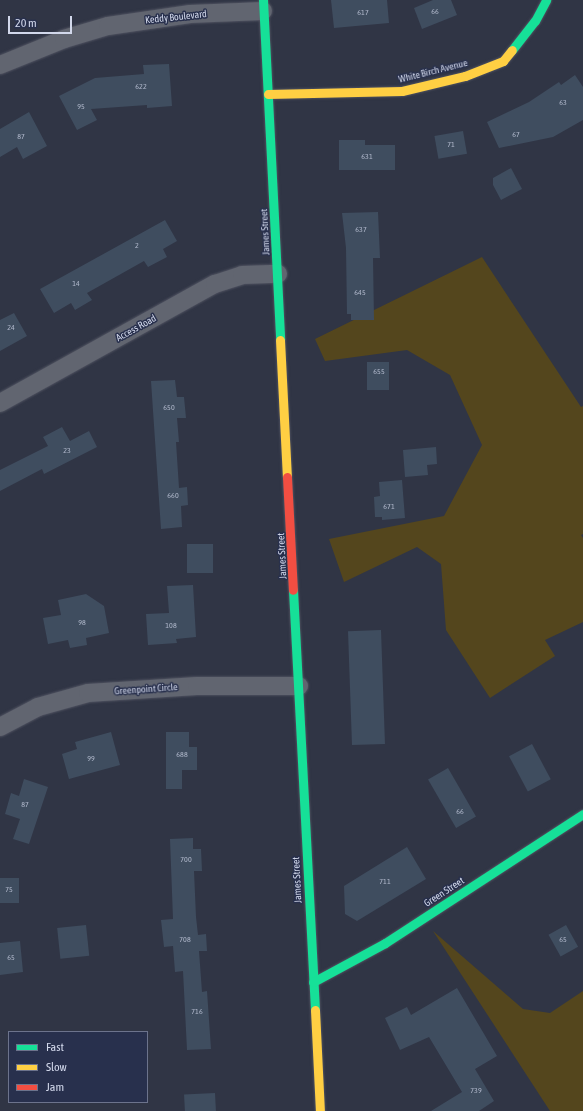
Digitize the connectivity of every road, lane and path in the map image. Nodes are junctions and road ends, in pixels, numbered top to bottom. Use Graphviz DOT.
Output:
graph roads {
  1 [pos="546,0"];
  2 [pos="263,5"];
  3 [pos="0,65"];
  4 [pos="268,94"];
  5 [pos="278,274"];
  6 [pos="0,403"];
  7 [pos="299,686"];
  8 [pos="0,727"];
  9 [pos="583,814"];
  10 [pos="313,982"];
  11 [pos="320,1111"];
  1 -- 4 [label="main road, White Birch Avenue"];
  2 -- 3 [label="street, Keddy Boulevard"];
  2 -- 4 [label="main road, James Street"];
  4 -- 5 [label="main road, James Street"];
  5 -- 6 [label="street, Access Road"];
  5 -- 7 [label="main road, James Street"];
  7 -- 8 [label="street, Greenpoint Circle"];
  7 -- 10 [label="main road, James Street"];
  9 -- 10 [label="main road, Green Street"];
  10 -- 11 [label="main road, James Street"];
}
